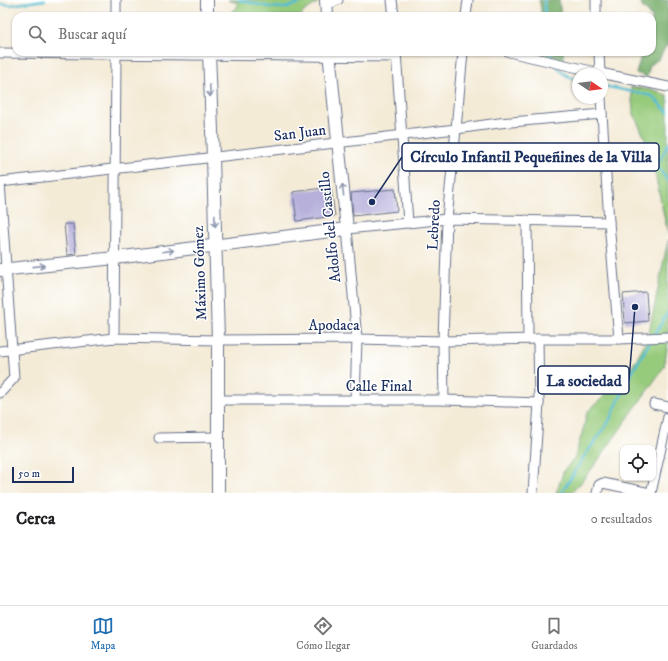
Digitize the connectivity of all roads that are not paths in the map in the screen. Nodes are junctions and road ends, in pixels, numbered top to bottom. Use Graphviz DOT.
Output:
graph roads {
  1 [pos="116,0"];
  2 [pos="207,0"];
  3 [pos="338,0"];
  4 [pos="392,0"];
  5 [pos="468,0"];
  6 [pos="596,0"];
  7 [pos="326,5"];
  8 [pos="116,12"];
  9 [pos="208,12"];
  10 [pos="394,12"];
  11 [pos="466,12"];
  12 [pos="596,12"];
  13 [pos="0,53"];
  14 [pos="12,53"];
  15 [pos="116,56"];
  16 [pos="209,56"];
  17 [pos="329,56"];
  18 [pos="396,56"];
  19 [pos="463,56"];
  20 [pos="526,56"];
  21 [pos="599,56"];
  22 [pos="575,68"];
  23 [pos="600,68"];
  24 [pos="608,76"];
  25 [pos="668,87"];
  26 [pos="601,104"];
  27 [pos="602,114"];
  28 [pos="456,129"];
  29 [pos="402,136"];
  30 [pos="338,143"];
  31 [pos="213,157"];
  32 [pos="115,169"];
  33 [pos="0,182"];
  34 [pos="447,218"];
  35 [pos="527,220"];
  36 [pos="408,222"];
  37 [pos="609,222"];
  38 [pos="348,229"];
  39 [pos="215,245"];
  40 [pos="115,258"];
  41 [pos="3,269"];
  42 [pos="666,337"];
  43 [pos="114,338"];
  44 [pos="357,339"];
  45 [pos="528,339"];
  46 [pos="538,339"];
  47 [pos="619,339"];
  48 [pos="218,340"];
  49 [pos="443,341"];
  50 [pos="12,350"];
  51 [pos="0,351"];
  52 [pos="0,393"];
  53 [pos="218,400"];
  54 [pos="355,400"];
  55 [pos="444,400"];
  56 [pos="539,404"];
  57 [pos="654,404"];
  58 [pos="668,407"];
  59 [pos="668,417"];
  60 [pos="218,437"];
  61 [pos="158,438"];
  62 [pos="218,493"];
  63 [pos="533,493"];
  64 [pos="597,493"];
  65 [pos="651,493"];
  1 -- 8 [label="street"];
  2 -- 9 [label="street"];
  3 -- 7 [label="street"];
  4 -- 10 [label="street"];
  5 -- 11 [label="street"];
  6 -- 12 [label="street"];
  13 -- 14 [label="street"];
  15 -- 32 [label="street"];
  16 -- 31 [label="street, Máximo Gómez, one-way"];
  17 -- 30 [label="street, Adolfo del Castillo"];
  18 -- 29 [label="street"];
  19 -- 28 [label="street, Lebredo"];
  20 -- 22 [label="street"];
  21 -- 23 [label="street"];
  24 -- 25 [label="street"];
  26 -- 27 [label="street"];
  27 -- 28 [label="street, San Juan"];
  27 -- 37 [label="street"];
  28 -- 29 [label="street, San Juan"];
  28 -- 34 [label="street, Lebredo"];
  29 -- 30 [label="street, San Juan"];
  29 -- 36 [label="street"];
  30 -- 31 [label="street, San Juan"];
  38 -- 30 [label="street, Adolfo del Castillo, one-way"];
  31 -- 32 [label="street, San Juan"];
  31 -- 39 [label="street, Máximo Gómez, one-way"];
  32 -- 33 [label="street, San Juan"];
  32 -- 40 [label="street"];
  33 -- 41 [label="street"];
  34 -- 35 [label="street"];
  34 -- 36 [label="street"];
  34 -- 49 [label="street, Lebredo"];
  35 -- 37 [label="street"];
  35 -- 45 [label="street"];
  36 -- 38 [label="street"];
  37 -- 47 [label="street"];
  38 -- 39 [label="street"];
  38 -- 44 [label="street, Adolfo del Castillo"];
  40 -- 39 [label="street, one-way"];
  39 -- 48 [label="street, Máximo Gómez"];
  41 -- 40 [label="street, one-way"];
  40 -- 43 [label="street"];
  41 -- 50 [label="street"];
  42 -- 47 [label="street, Apodaca"];
  43 -- 48 [label="street, Apodaca"];
  43 -- 50 [label="street, Apodaca"];
  44 -- 48 [label="street, Apodaca"];
  44 -- 49 [label="street, Apodaca"];
  44 -- 54 [label="street, Adolfo del Castillo"];
  45 -- 46 [label="street, Apodaca"];
  45 -- 49 [label="street, Apodaca"];
  46 -- 47 [label="street, Apodaca"];
  46 -- 56 [label="street"];
  48 -- 53 [label="street, Máximo Gómez"];
  49 -- 55 [label="street, Lebredo"];
  50 -- 51 [label="street, Apodaca"];
  50 -- 52 [label="street"];
  53 -- 54 [label="street, Calle Final"];
  53 -- 60 [label="street, Máximo Gómez"];
  54 -- 55 [label="street, Calle Final"];
  55 -- 56 [label="street, Calle Final"];
  56 -- 63 [label="street"];
  57 -- 58 [label="street"];
  59 -- 65 [label="street"];
  60 -- 61 [label="street"];
  60 -- 62 [label="street, Máximo Gómez"];
  64 -- 65 [label="street"];
}
